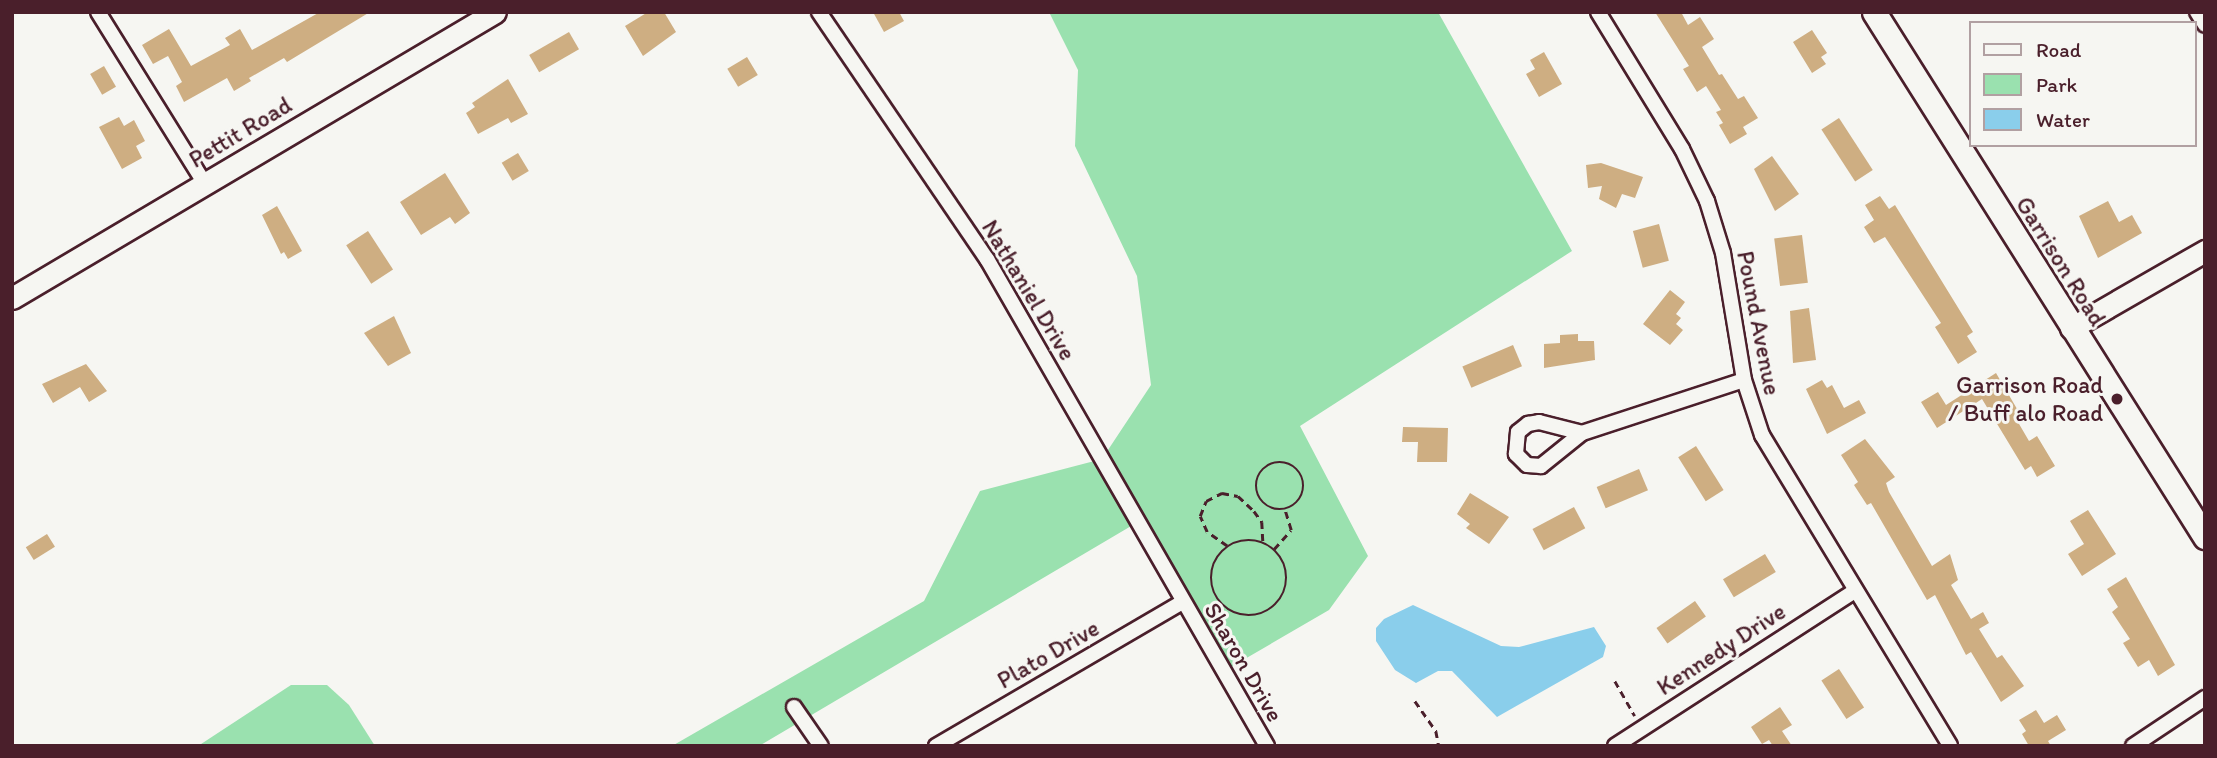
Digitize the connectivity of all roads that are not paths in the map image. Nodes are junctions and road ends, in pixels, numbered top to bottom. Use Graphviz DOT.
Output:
graph roads {
  1 [pos="98,12"];
  2 [pos="495,12"];
  3 [pos="819,12"];
  4 [pos="1598,12"];
  5 [pos="1874,12"];
  6 [pos="2197,12"];
  7 [pos="2205,25"];
  8 [pos="205,184"];
  9 [pos="2205,251"];
  10 [pos="12,298"];
  11 [pos="2071,328"];
  12 [pos="1744,380"];
  13 [pos="1582,433"];
  14 [pos="2205,537"];
  15 [pos="1853,592"];
  16 [pos="1182,602"];
  17 [pos="2205,698"];
  18 [pos="794,707"];
  19 [pos="821,746"];
  20 [pos="936,746"];
  21 [pos="1267,746"];
  22 [pos="1615,746"];
  23 [pos="1950,746"];
  24 [pos="2133,746"];
  1 -- 8 [label="street"];
  2 -- 8 [label="street, Pettit Road"];
  3 -- 16 [label="street, Nathaniel Drive"];
  4 -- 12 [label="street, Pound Avenue"];
  5 -- 11 [label="main road, Garrison Road"];
  6 -- 7 [label="street"];
  8 -- 10 [label="street, Pettit Road"];
  9 -- 11 [label="street"];
  11 -- 14 [label="main road, Garrison Road"];
  12 -- 13 [label="street"];
  12 -- 15 [label="street, Pound Avenue"];
  15 -- 22 [label="street, Kennedy Drive"];
  15 -- 23 [label="street, Pound Avenue"];
  16 -- 20 [label="street, Plato Drive"];
  16 -- 21 [label="street, Sharon Drive"];
  17 -- 24 [label="street"];
  18 -- 19 [label="street"];
}
